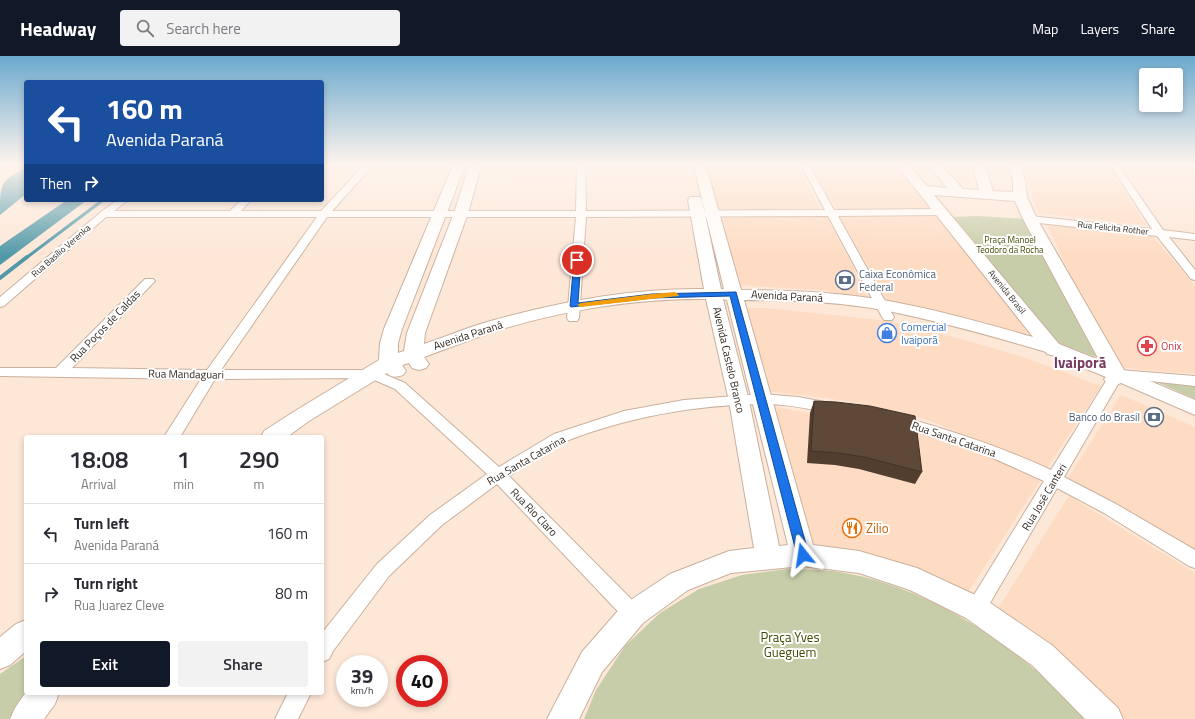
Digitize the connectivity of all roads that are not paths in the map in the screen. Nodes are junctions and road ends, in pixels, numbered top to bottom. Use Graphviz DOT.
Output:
graph roads {
  1 [pos="341,194"];
  2 [pos="448,194"];
  3 [pos="467,194"];
  4 [pos="581,194"];
  5 [pos="698,194"];
  6 [pos="703,194"];
  7 [pos="821,194"];
  8 [pos="927,194"];
  9 [pos="1021,194"];
  10 [pos="1134,194"];
  11 [pos="120,202"];
  12 [pos="244,202"];
  13 [pos="942,212"];
  14 [pos="234,213"];
  15 [pos="581,213"];
  16 [pos="832,213"];
  17 [pos="104,214"];
  18 [pos="324,214"];
  19 [pos="440,214"];
  20 [pos="461,214"];
  21 [pos="706,214"];
  22 [pos="1030,218"];
  23 [pos="1160,233"];
  24 [pos="1195,237"];
  25 [pos="1195,276"];
  26 [pos="149,281"];
  27 [pos="715,298"];
  28 [pos="734,298"];
  29 [pos="0,304"];
  30 [pos="885,311"];
  31 [pos="574,312"];
  32 [pos="1053,348"];
  33 [pos="416,359"];
  34 [pos="1067,366"];
  35 [pos="0,372"];
  36 [pos="60,372"];
  37 [pos="387,372"];
  38 [pos="211,375"];
  39 [pos="1114,379"];
  40 [pos="1195,381"];
  41 [pos="762,399"];
  42 [pos="739,401"];
  43 [pos="1195,408"];
  44 [pos="843,410"];
  45 [pos="881,418"];
  46 [pos="1195,420"];
  47 [pos="173,435"];
  48 [pos="275,435"];
  49 [pos="298,435"];
  50 [pos="498,475"];
  51 [pos="1055,478"];
  52 [pos="803,555"];
  53 [pos="769,558"];
  54 [pos="1195,560"];
  55 [pos="976,609"];
  56 [pos="633,614"];
  57 [pos="324,648"];
  58 [pos="43,695"];
  59 [pos="299,695"];
  60 [pos="26,719"];
  61 [pos="286,719"];
  62 [pos="563,719"];
  63 [pos="1107,719"];
  1 -- 18 [label="street"];
  2 -- 19 [label="street"];
  3 -- 20 [label="street"];
  4 -- 15 [label="street"];
  5 -- 21 [label="street, Avenida Castelo Branco"];
  6 -- 21 [label="street, Avenida Castelo Branco"];
  7 -- 16 [label="street"];
  8 -- 13 [label="street, Avenida Brasil"];
  9 -- 22 [label="street"];
  10 -- 23 [label="street"];
  11 -- 17 [label="street, Rua Basílio Verenka"];
  12 -- 14 [label="street"];
  13 -- 16 [label="street"];
  13 -- 32 [label="street, Avenida Brasil"];
  14 -- 17 [label="street"];
  14 -- 18 [label="street"];
  15 -- 20 [label="street"];
  15 -- 21 [label="street"];
  15 -- 31 [label="street"];
  16 -- 21 [label="street"];
  16 -- 30 [label="street"];
  17 -- 29 [label="street, Rua Basílio Verenka"];
  18 -- 19 [label="street"];
  18 -- 38 [label="street"];
  19 -- 20 [label="street"];
  19 -- 37 [label="street"];
  20 -- 33 [label="street"];
  21 -- 27 [label="street, Avenida Castelo Branco"];
  21 -- 28 [label="street, Avenida Castelo Branco"];
  22 -- 23 [label="street, Rua Felicita Rother"];
  22 -- 39 [label="street"];
  23 -- 24 [label="street, Rua Felicita Rother"];
  23 -- 25 [label="street"];
  26 -- 36 [label="street, Rua Poços de Caldas"];
  27 -- 28 [label="street, Avenida Paraná"];
  27 -- 31 [label="street, Avenida Paraná"];
  27 -- 42 [label="street, Avenida Castelo Branco"];
  28 -- 30 [label="street, Avenida Paraná"];
  28 -- 41 [label="street, Avenida Castelo Branco"];
  30 -- 32 [label="street, Avenida Paraná"];
  30 -- 34 [label="street, Avenida Paraná"];
  31 -- 33 [label="street, Avenida Paraná"];
  32 -- 34 [label="street, Avenida Brasil"];
  32 -- 39 [label="street, Avenida Paraná"];
  33 -- 37 [label="street, Avenida Paraná"];
  34 -- 39 [label="street, Avenida Paraná"];
  35 -- 36 [label="street, Rua Mandaguari"];
  36 -- 38 [label="street, Rua Mandaguari"];
  37 -- 38 [label="street, Rua Mandaguari"];
  37 -- 48 [label="street, Avenida Paraná"];
  37 -- 49 [label="street, Avenida Paraná"];
  37 -- 50 [label="street, Rua Rio Claro"];
  38 -- 47 [label="street"];
  39 -- 40 [label="street"];
  39 -- 43 [label="street, Avenida Paraná"];
  39 -- 46 [label="street, Avenida Paraná"];
  39 -- 51 [label="street, Rua José Canteri"];
  41 -- 42 [label="street, Rua Santa Catarina"];
  41 -- 44 [label="street, Rua Santa Catarina"];
  41 -- 52 [label="street, Avenida Castelo Branco"];
  42 -- 50 [label="street, Rua Santa Catarina"];
  42 -- 53 [label="street, Avenida Castelo Branco"];
  45 -- 51 [label="street, Rua Santa Catarina"];
  50 -- 56 [label="street, Rua Rio Claro"];
  50 -- 57 [label="street, Rua Santa Catarina"];
  51 -- 54 [label="street, Rua Santa Catarina"];
  51 -- 55 [label="street, Rua José Canteri"];
  52 -- 53 [label="street"];
  52 -- 55 [label="street"];
  53 -- 56 [label="street"];
  55 -- 63 [label="street"];
  56 -- 62 [label="street"];
  58 -- 60 [label="street"];
  59 -- 61 [label="street"];
}
